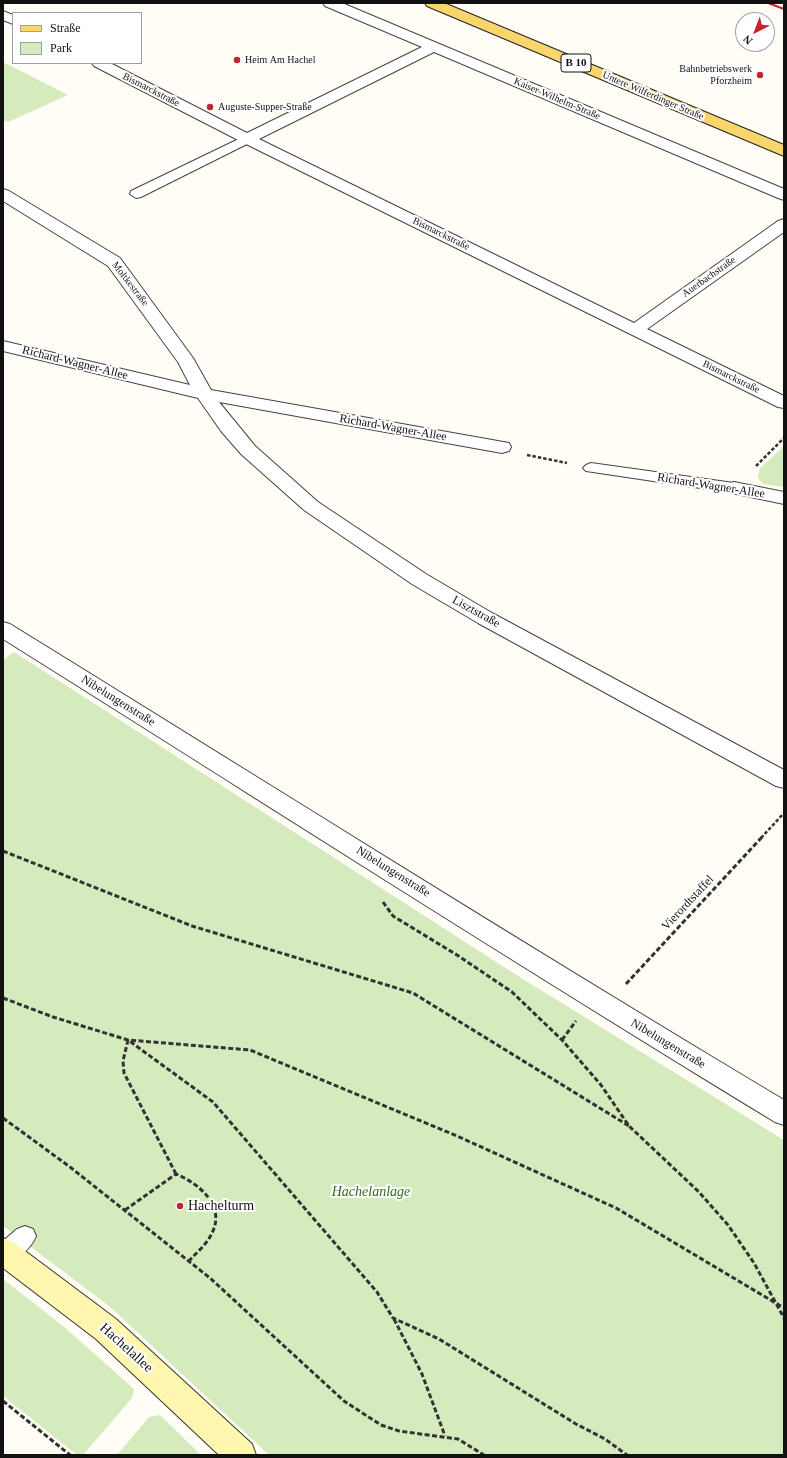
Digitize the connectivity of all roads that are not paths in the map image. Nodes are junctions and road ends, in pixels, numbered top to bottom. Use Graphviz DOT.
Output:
graph roads {
  1 [pos="330,3"];
  2 [pos="432,3"];
  3 [pos="3,14"];
  4 [pos="12,19"];
  5 [pos="433,47"];
  6 [pos="100,64"];
  7 [pos="247,139"];
  8 [pos="784,151"];
  9 [pos="136,194"];
  10 [pos="4,195"];
  11 [pos="784,195"];
  12 [pos="784,224"];
  13 [pos="634,330"];
  14 [pos="3,346"];
  15 [pos="204,394"];
  16 [pos="784,403"];
  17 [pos="502,447"];
  18 [pos="591,468"];
  19 [pos="734,488"];
  20 [pos="784,498"];
  21 [pos="3,629"];
  22 [pos="784,780"];
  23 [pos="784,1114"];
  24 [pos="9,1248"];
  25 [pos="241,1455"];
  1 -- 5 [label="street, Kaiser-Wilhelm-Straße"];
  2 -- 8 [label="main road, Untere Wilferdinger Straße / B 10"];
  3 -- 4 [label="street"];
  5 -- 7 [label="street"];
  5 -- 11 [label="street, Kaiser-Wilhelm-Straße"];
  6 -- 7 [label="street, Bismarckstraße"];
  7 -- 9 [label="lane"];
  7 -- 13 [label="street, Bismarckstraße"];
  10 -- 15 [label="street, Moltkestraße"];
  12 -- 13 [label="street, Auerbachstraße"];
  13 -- 16 [label="street, Bismarckstraße"];
  14 -- 15 [label="street, Richard-Wagner-Allee"];
  15 -- 17 [label="street, Richard-Wagner-Allee"];
  15 -- 22 [label="street, Lisztstraße"];
  18 -- 19 [label="lane, Richard-Wagner-Allee"];
  19 -- 20 [label="street, Richard-Wagner-Allee"];
  21 -- 23 [label="street, Nibelungenstraße"];
  24 -- 25 [label="street, Hachelallee"];
}
